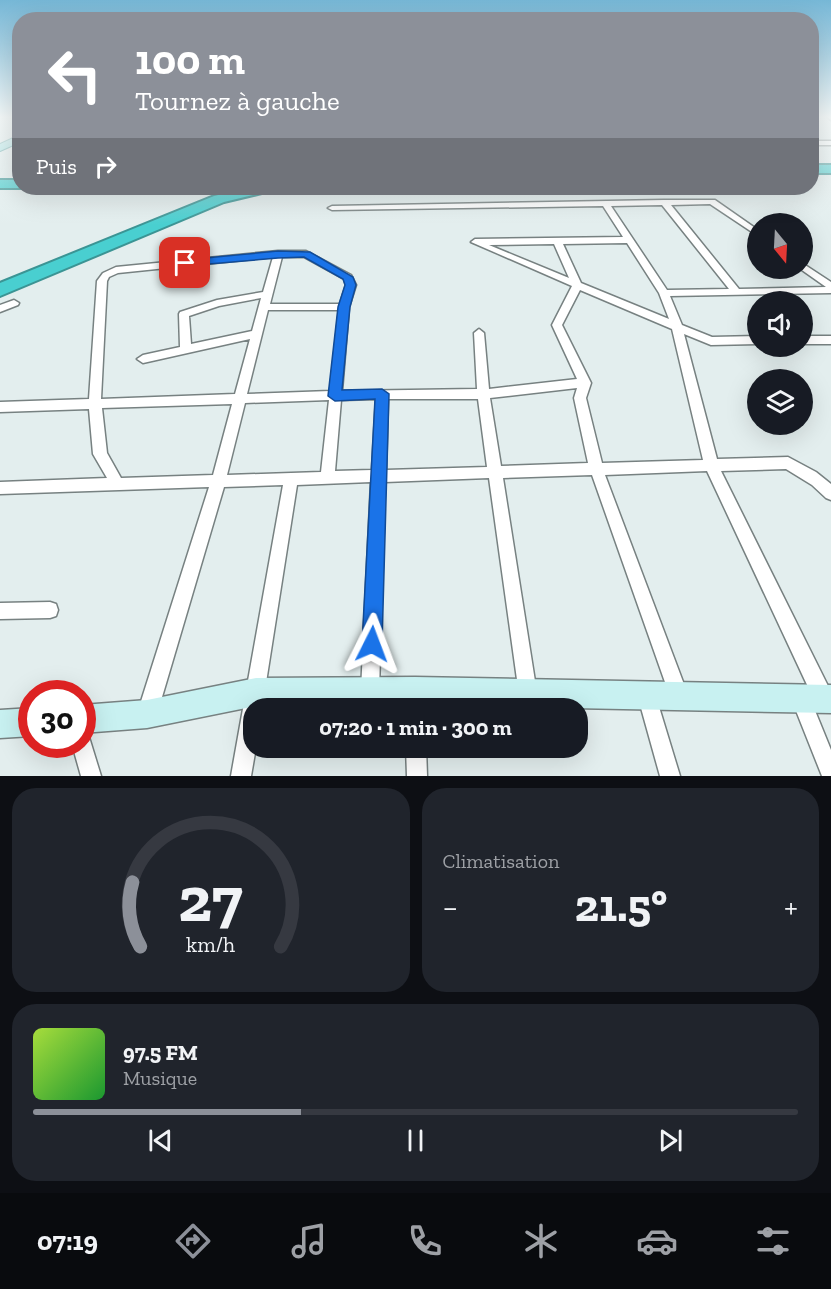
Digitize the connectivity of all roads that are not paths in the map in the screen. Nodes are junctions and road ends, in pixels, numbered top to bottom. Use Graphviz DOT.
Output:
graph roads {
  1 [pos="236,195"];
  2 [pos="664,202"];
  3 [pos="606,204"];
  4 [pos="332,208"];
  5 [pos="747,226"];
  6 [pos="629,240"];
  7 [pos="557,241"];
  8 [pos="278,254"];
  9 [pos="813,274"];
  10 [pos="577,285"];
  11 [pos="831,288"];
  12 [pos="0,290"];
  13 [pos="737,292"];
  14 [pos="268,294"];
  15 [pos="664,294"];
  16 [pos="14,303"];
  17 [pos="264,307"];
  18 [pos="344,307"];
  19 [pos="0,309"];
  20 [pos="677,326"];
  21 [pos="479,333"];
  22 [pos="256,334"];
  23 [pos="747,340"];
  24 [pos="813,340"];
  25 [pos="831,340"];
  26 [pos="186,349"];
  27 [pos="143,358"];
  28 [pos="585,383"];
  29 [pos="382,394"];
  30 [pos="483,394"];
  31 [pos="335,396"];
  32 [pos="238,399"];
  33 [pos="96,403"];
  34 [pos="0,406"];
  35 [pos="712,467"];
  36 [pos="597,471"];
  37 [pos="495,474"];
  38 [pos="380,477"];
  39 [pos="327,478"];
  40 [pos="291,479"];
  41 [pos="218,482"];
  42 [pos="117,484"];
  43 [pos="0,488"];
  44 [pos="831,494"];
  45 [pos="50,610"];
  46 [pos="0,611"];
  47 [pos="370,691"];
  48 [pos="256,692"];
  49 [pos="528,694"];
  50 [pos="647,697"];
  51 [pos="680,697"];
  52 [pos="405,698"];
  53 [pos="453,698"];
  54 [pos="818,698"];
  55 [pos="147,714"];
  56 [pos="96,718"];
  57 [pos="18,723"];
  58 [pos="0,724"];
  59 [pos="86,758"];
  60 [pos="416,758"];
  61 [pos="831,774"];
  62 [pos="91,776"];
  63 [pos="241,776"];
  64 [pos="417,776"];
  65 [pos="670,776"];
  1 -- 12 [label="highway"];
  2 -- 3 [label="street"];
  2 -- 5 [label="street"];
  2 -- 13 [label="street"];
  3 -- 4 [label="street"];
  3 -- 6 [label="street"];
  6 -- 7 [label="street"];
  6 -- 15 [label="street"];
  7 -- 10 [label="street"];
  7 -- 10 [label="street"];
  8 -- 14 [label="street"];
  8 -- 18 [label="street"];
  8 -- 33 [label="street"];
  9 -- 11 [label="street"];
  10 -- 20 [label="street"];
  10 -- 28 [label="street"];
  11 -- 13 [label="street"];
  13 -- 15 [label="street"];
  14 -- 17 [label="street"];
  14 -- 26 [label="street"];
  15 -- 20 [label="street"];
  16 -- 19 [label="street"];
  17 -- 18 [label="street"];
  17 -- 22 [label="street"];
  18 -- 31 [label="street"];
  20 -- 23 [label="street"];
  20 -- 35 [label="street"];
  21 -- 30 [label="street"];
  22 -- 26 [label="street"];
  22 -- 32 [label="street"];
  24 -- 25 [label="street"];
  26 -- 27 [label="street"];
  28 -- 30 [label="street"];
  28 -- 36 [label="street"];
  29 -- 30 [label="street"];
  29 -- 31 [label="street"];
  29 -- 38 [label="street"];
  30 -- 37 [label="street"];
  31 -- 32 [label="street"];
  31 -- 39 [label="street"];
  32 -- 33 [label="street"];
  32 -- 41 [label="street"];
  33 -- 34 [label="street"];
  33 -- 42 [label="street"];
  35 -- 36 [label="street"];
  35 -- 44 [label="street"];
  35 -- 54 [label="street"];
  36 -- 37 [label="street"];
  36 -- 51 [label="street"];
  37 -- 38 [label="street"];
  37 -- 49 [label="street"];
  38 -- 39 [label="street"];
  38 -- 47 [label="street"];
  39 -- 40 [label="street"];
  40 -- 41 [label="street"];
  40 -- 48 [label="street"];
  41 -- 42 [label="street"];
  41 -- 55 [label="street"];
  42 -- 43 [label="street"];
  45 -- 46 [label="street"];
  47 -- 48 [label="street"];
  47 -- 52 [label="street"];
  48 -- 55 [label="street"];
  48 -- 63 [label="street"];
  49 -- 50 [label="street"];
  49 -- 53 [label="street"];
  50 -- 51 [label="street"];
  50 -- 65 [label="street"];
  51 -- 54 [label="street"];
  54 -- 61 [label="street"];
  55 -- 56 [label="street"];
  57 -- 58 [label="street"];
  59 -- 62 [label="street"];
  60 -- 64 [label="street"];
}
